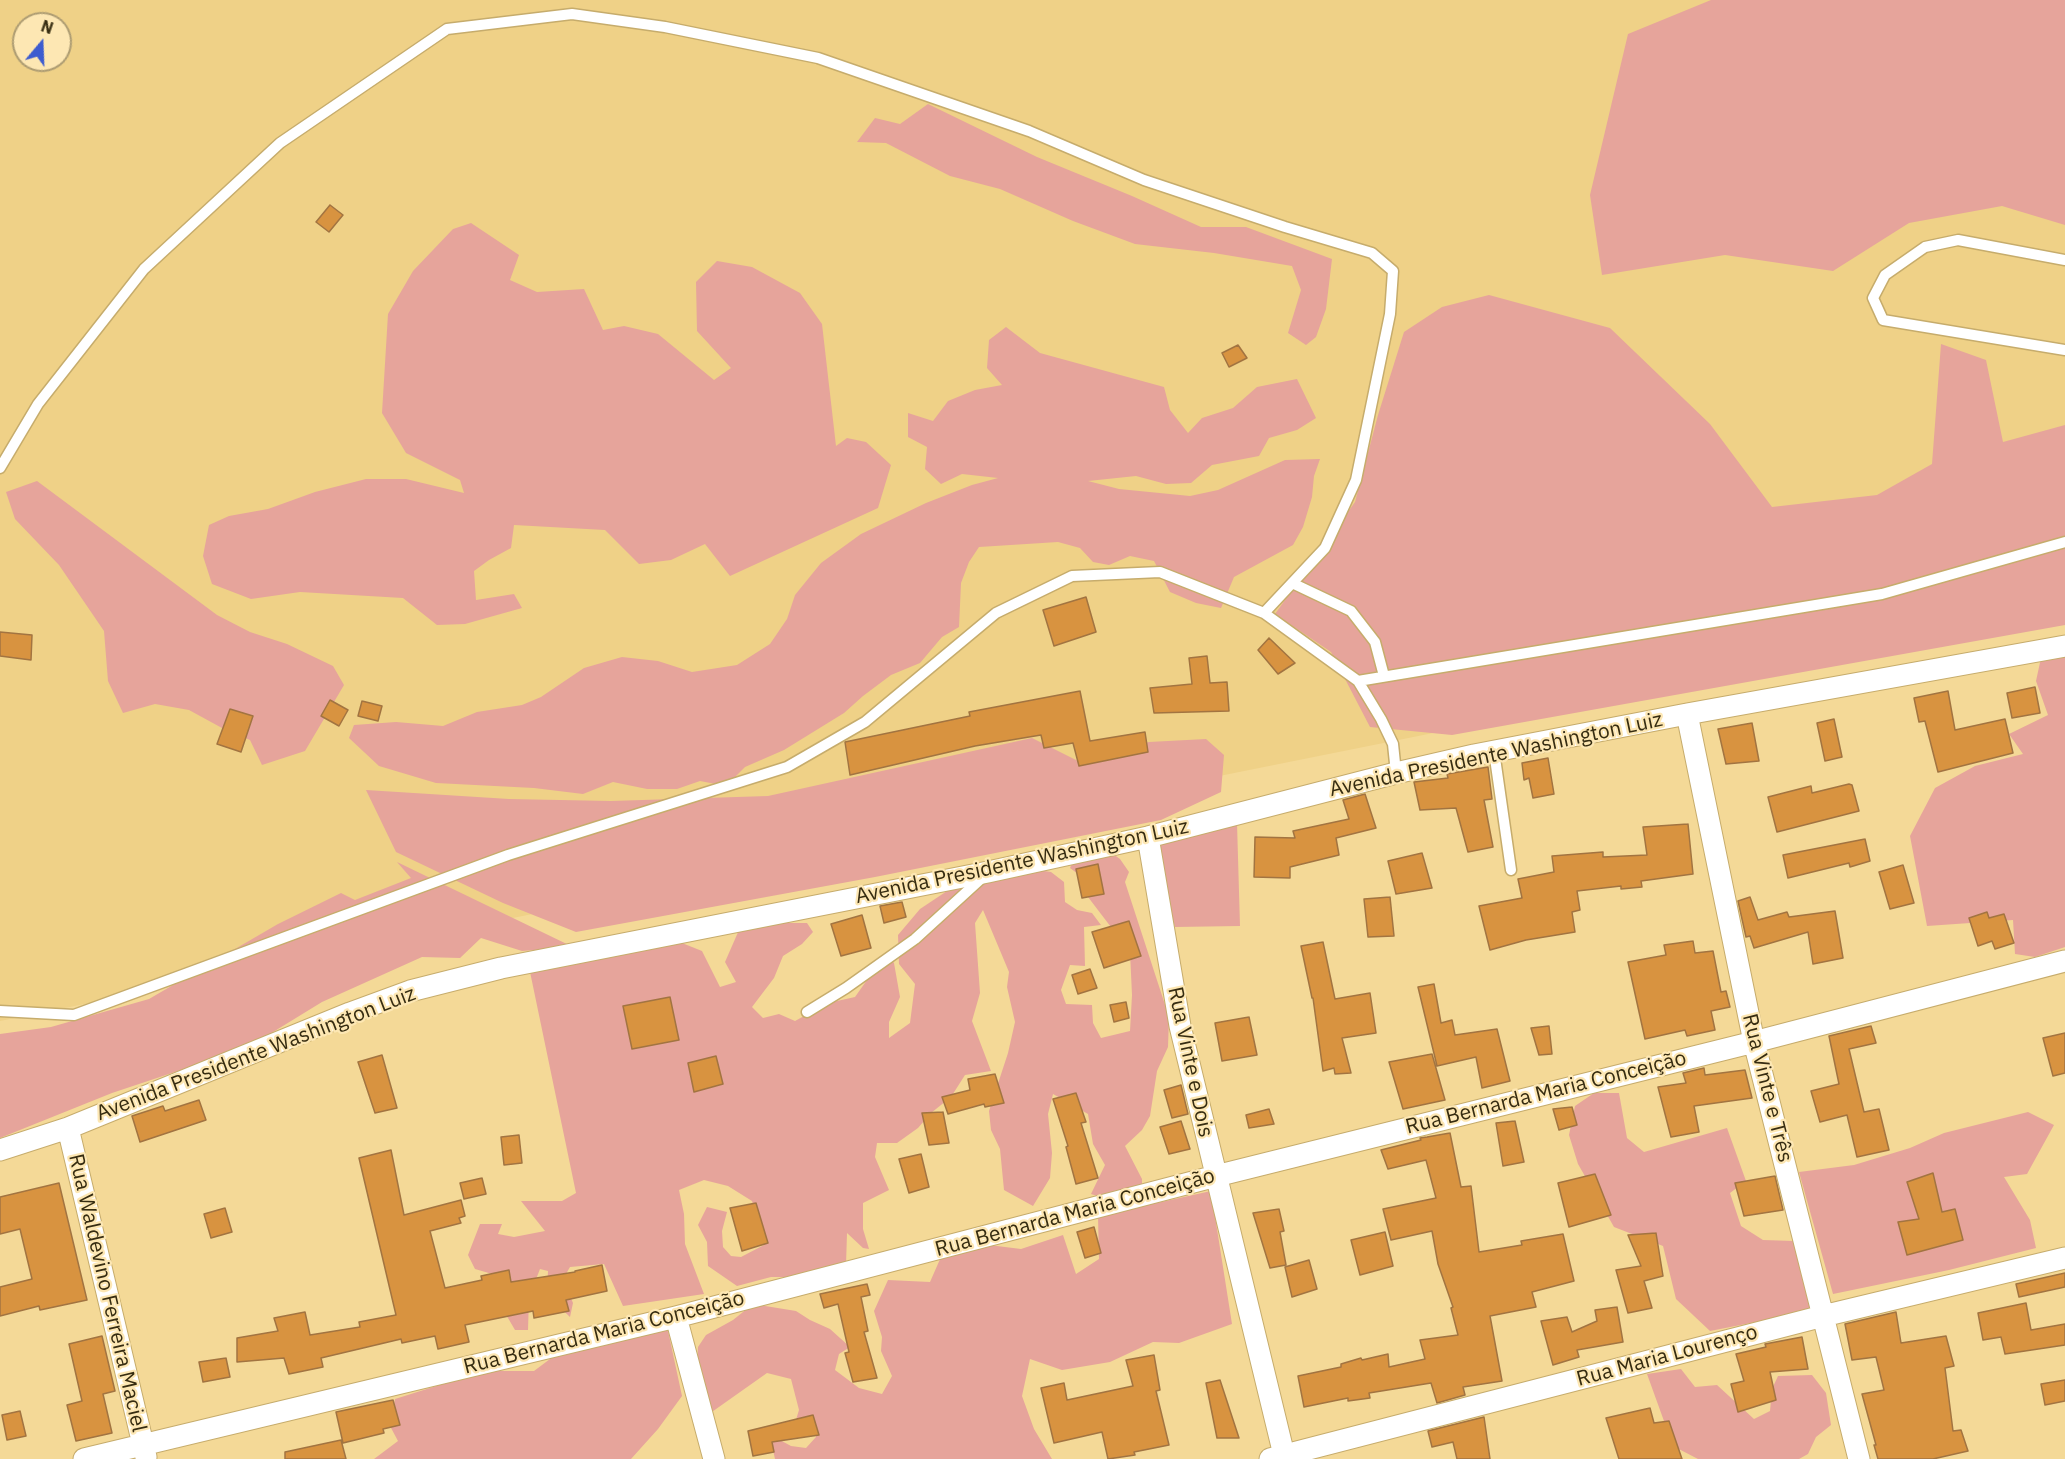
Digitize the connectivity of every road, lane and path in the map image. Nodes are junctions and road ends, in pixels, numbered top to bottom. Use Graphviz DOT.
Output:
graph roads {
  1 [pos="2065,260"];
  2 [pos="2065,350"];
  3 [pos="0,468"];
  4 [pos="2065,542"];
  5 [pos="1292,583"];
  6 [pos="1264,613"];
  7 [pos="2065,646"];
  8 [pos="1384,676"];
  9 [pos="1358,681"];
  10 [pos="1687,714"];
  11 [pos="1494,751"];
  12 [pos="1396,773"];
  13 [pos="1148,837"];
  14 [pos="1511,870"];
  15 [pos="988,872"];
  16 [pos="2065,962"];
  17 [pos="0,1011"];
  18 [pos="807,1012"];
  19 [pos="1754,1042"];
  20 [pos="68,1128"];
  21 [pos="0,1150"];
  22 [pos="1216,1176"];
  23 [pos="2065,1258"];
  24 [pos="1823,1316"];
  25 [pos="676,1317"];
  26 [pos="145,1452"];
  27 [pos="1279,1458"];
  28 [pos="84,1459"];
  29 [pos="714,1459"];
  30 [pos="1859,1459"];
  1 -- 2 [label="lane"];
  3 -- 5 [label="lane"];
  4 -- 8 [label="lane"];
  5 -- 6 [label="lane"];
  5 -- 8 [label="lane"];
  6 -- 9 [label="lane"];
  6 -- 17 [label="lane"];
  7 -- 10 [label="street, Avenida Presidente Washington Luiz"];
  8 -- 9 [label="lane"];
  9 -- 12 [label="lane"];
  10 -- 11 [label="street, Avenida Presidente Washington Luiz"];
  10 -- 19 [label="street, Rua Vinte e Três"];
  11 -- 12 [label="street, Avenida Presidente Washington Luiz"];
  11 -- 14 [label="lane"];
  12 -- 13 [label="street, Avenida Presidente Washington Luiz"];
  13 -- 15 [label="street, Avenida Presidente Washington Luiz"];
  13 -- 22 [label="street, Rua Vinte e Dois"];
  15 -- 18 [label="lane"];
  15 -- 20 [label="street, Avenida Presidente Washington Luiz"];
  16 -- 19 [label="street, Rua Bernarda Maria Conceição"];
  19 -- 22 [label="street, Rua Bernarda Maria Conceição"];
  19 -- 24 [label="street, Rua Vinte e Três"];
  20 -- 21 [label="street, Avenida Presidente Washington Luiz"];
  20 -- 26 [label="street, Rua Waldevino Ferreira Maciel"];
  22 -- 25 [label="street, Rua Bernarda Maria Conceição"];
  22 -- 27 [label="street, Rua Vinte e Dois"];
  23 -- 24 [label="street, Rua Maria Lourenço"];
  24 -- 27 [label="street, Rua Maria Lourenço"];
  24 -- 30 [label="street, Rua Vinte e Três"];
  25 -- 26 [label="street, Rua Bernarda Maria Conceição"];
  25 -- 29 [label="street"];
  26 -- 28 [label="street, Rua Bernarda Maria Conceição"];
}
